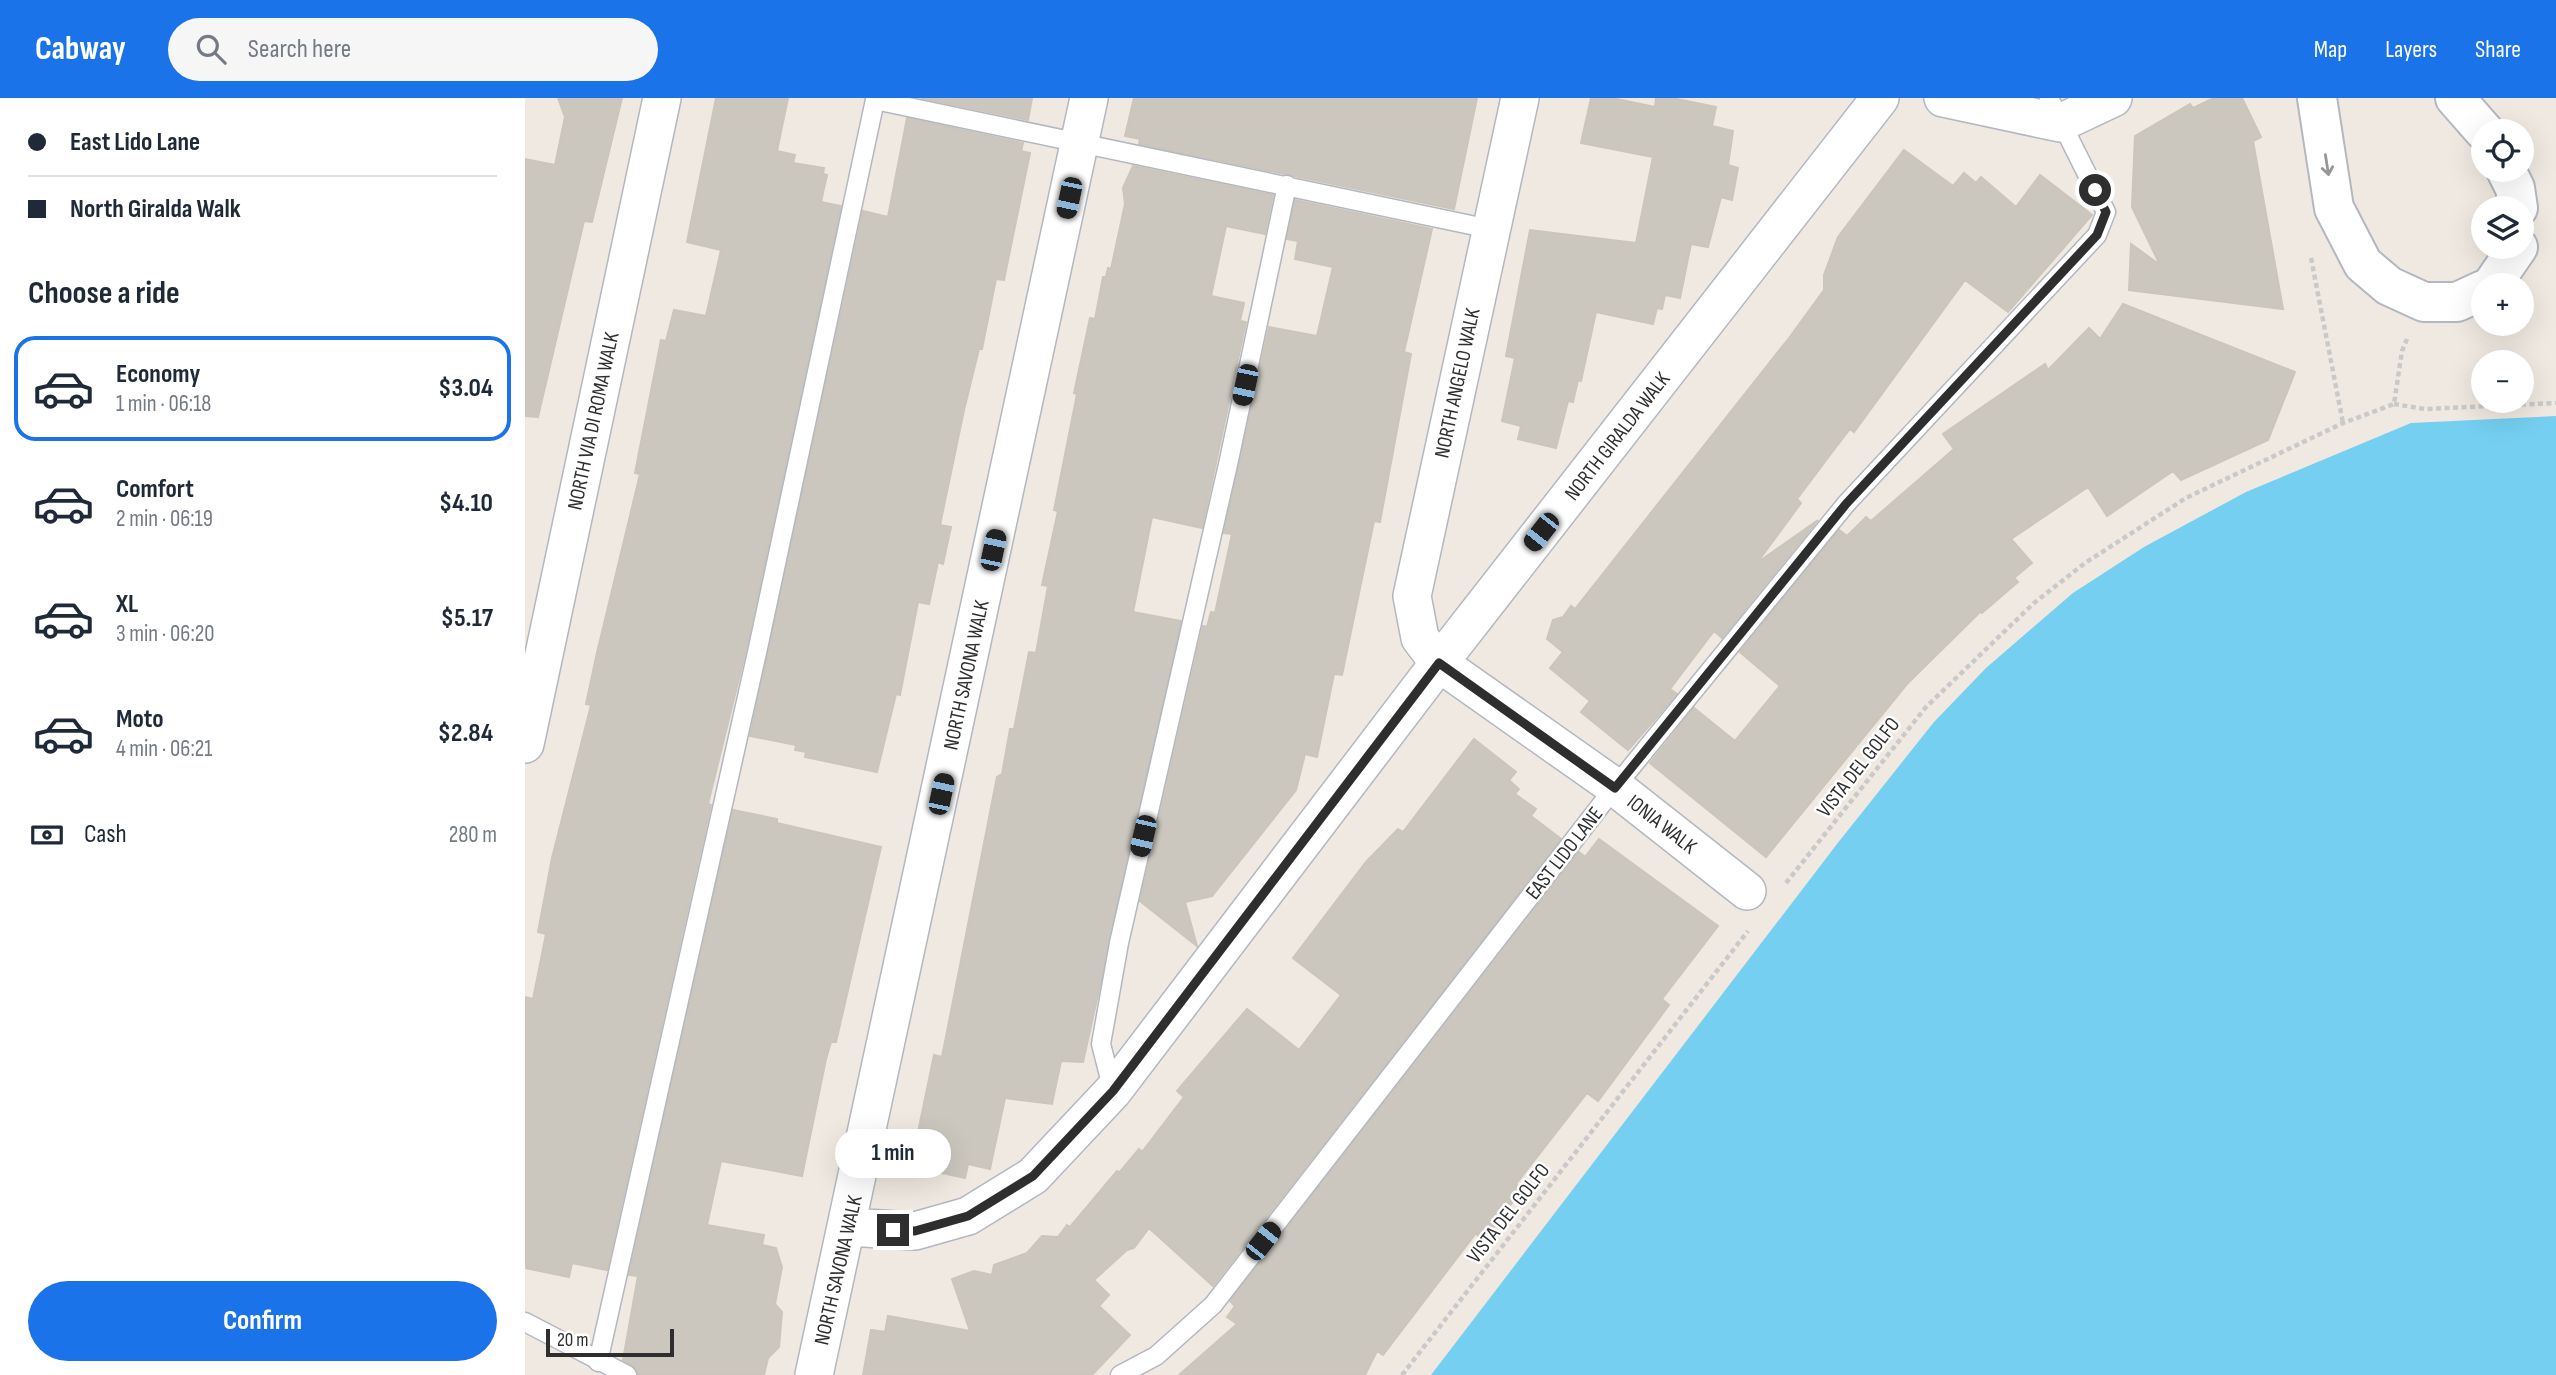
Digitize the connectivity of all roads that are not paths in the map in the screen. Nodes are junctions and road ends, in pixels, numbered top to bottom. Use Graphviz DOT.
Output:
graph roads {
  1 [pos="662,98"];
  2 [pos="1089,98"];
  3 [pos="1520,98"];
  4 [pos="1880,98"];
  5 [pos="1943,98"];
  6 [pos="2113,98"];
  7 [pos="2317,98"];
  8 [pos="2455,98"];
  9 [pos="2055,110"];
  10 [pos="2473,119"];
  11 [pos="1080,143"];
  12 [pos="1287,185"];
  13 [pos="1490,229"];
  14 [pos="2471,296"];
  15 [pos="1439,663"];
  16 [pos="525,744"];
  17 [pos="1615,788"];
  18 [pos="1747,891"];
  19 [pos="1113,1091"];
  20 [pos="848,1227"];
  21 [pos="525,1322"];
  22 [pos="598,1362"];
  23 [pos="627,1375"];
  24 [pos="814,1375"];
  25 [pos="1120,1375"];
  1 -- 16 [label="street, NORTH VIA DI ROMA WALK"];
  2 -- 11 [label="street, NORTH SAVONA WALK"];
  3 -- 13 [label="street, NORTH ANGELO WALK"];
  4 -- 15 [label="street, NORTH GIRALDA WALK"];
  5 -- 9 [label="street"];
  6 -- 9 [label="street"];
  7 -- 14 [label="street, one-way"];
  8 -- 10 [label="street"];
  9 -- 17 [label="lane, EAST LIDO LANE"];
  11 -- 12 [label="lane"];
  11 -- 20 [label="street, NORTH SAVONA WALK"];
  11 -- 22 [label="lane"];
  12 -- 13 [label="lane"];
  12 -- 19 [label="lane"];
  13 -- 15 [label="street, NORTH ANGELO WALK"];
  15 -- 17 [label="street, IONIA WALK"];
  15 -- 19 [label="street, NORTH GIRALDA WALK"];
  17 -- 18 [label="street, IONIA WALK"];
  17 -- 25 [label="lane, EAST LIDO LANE"];
  19 -- 20 [label="street, NORTH GIRALDA WALK"];
  20 -- 24 [label="street, NORTH SAVONA WALK"];
  21 -- 22 [label="lane"];
  22 -- 23 [label="lane"];
}
